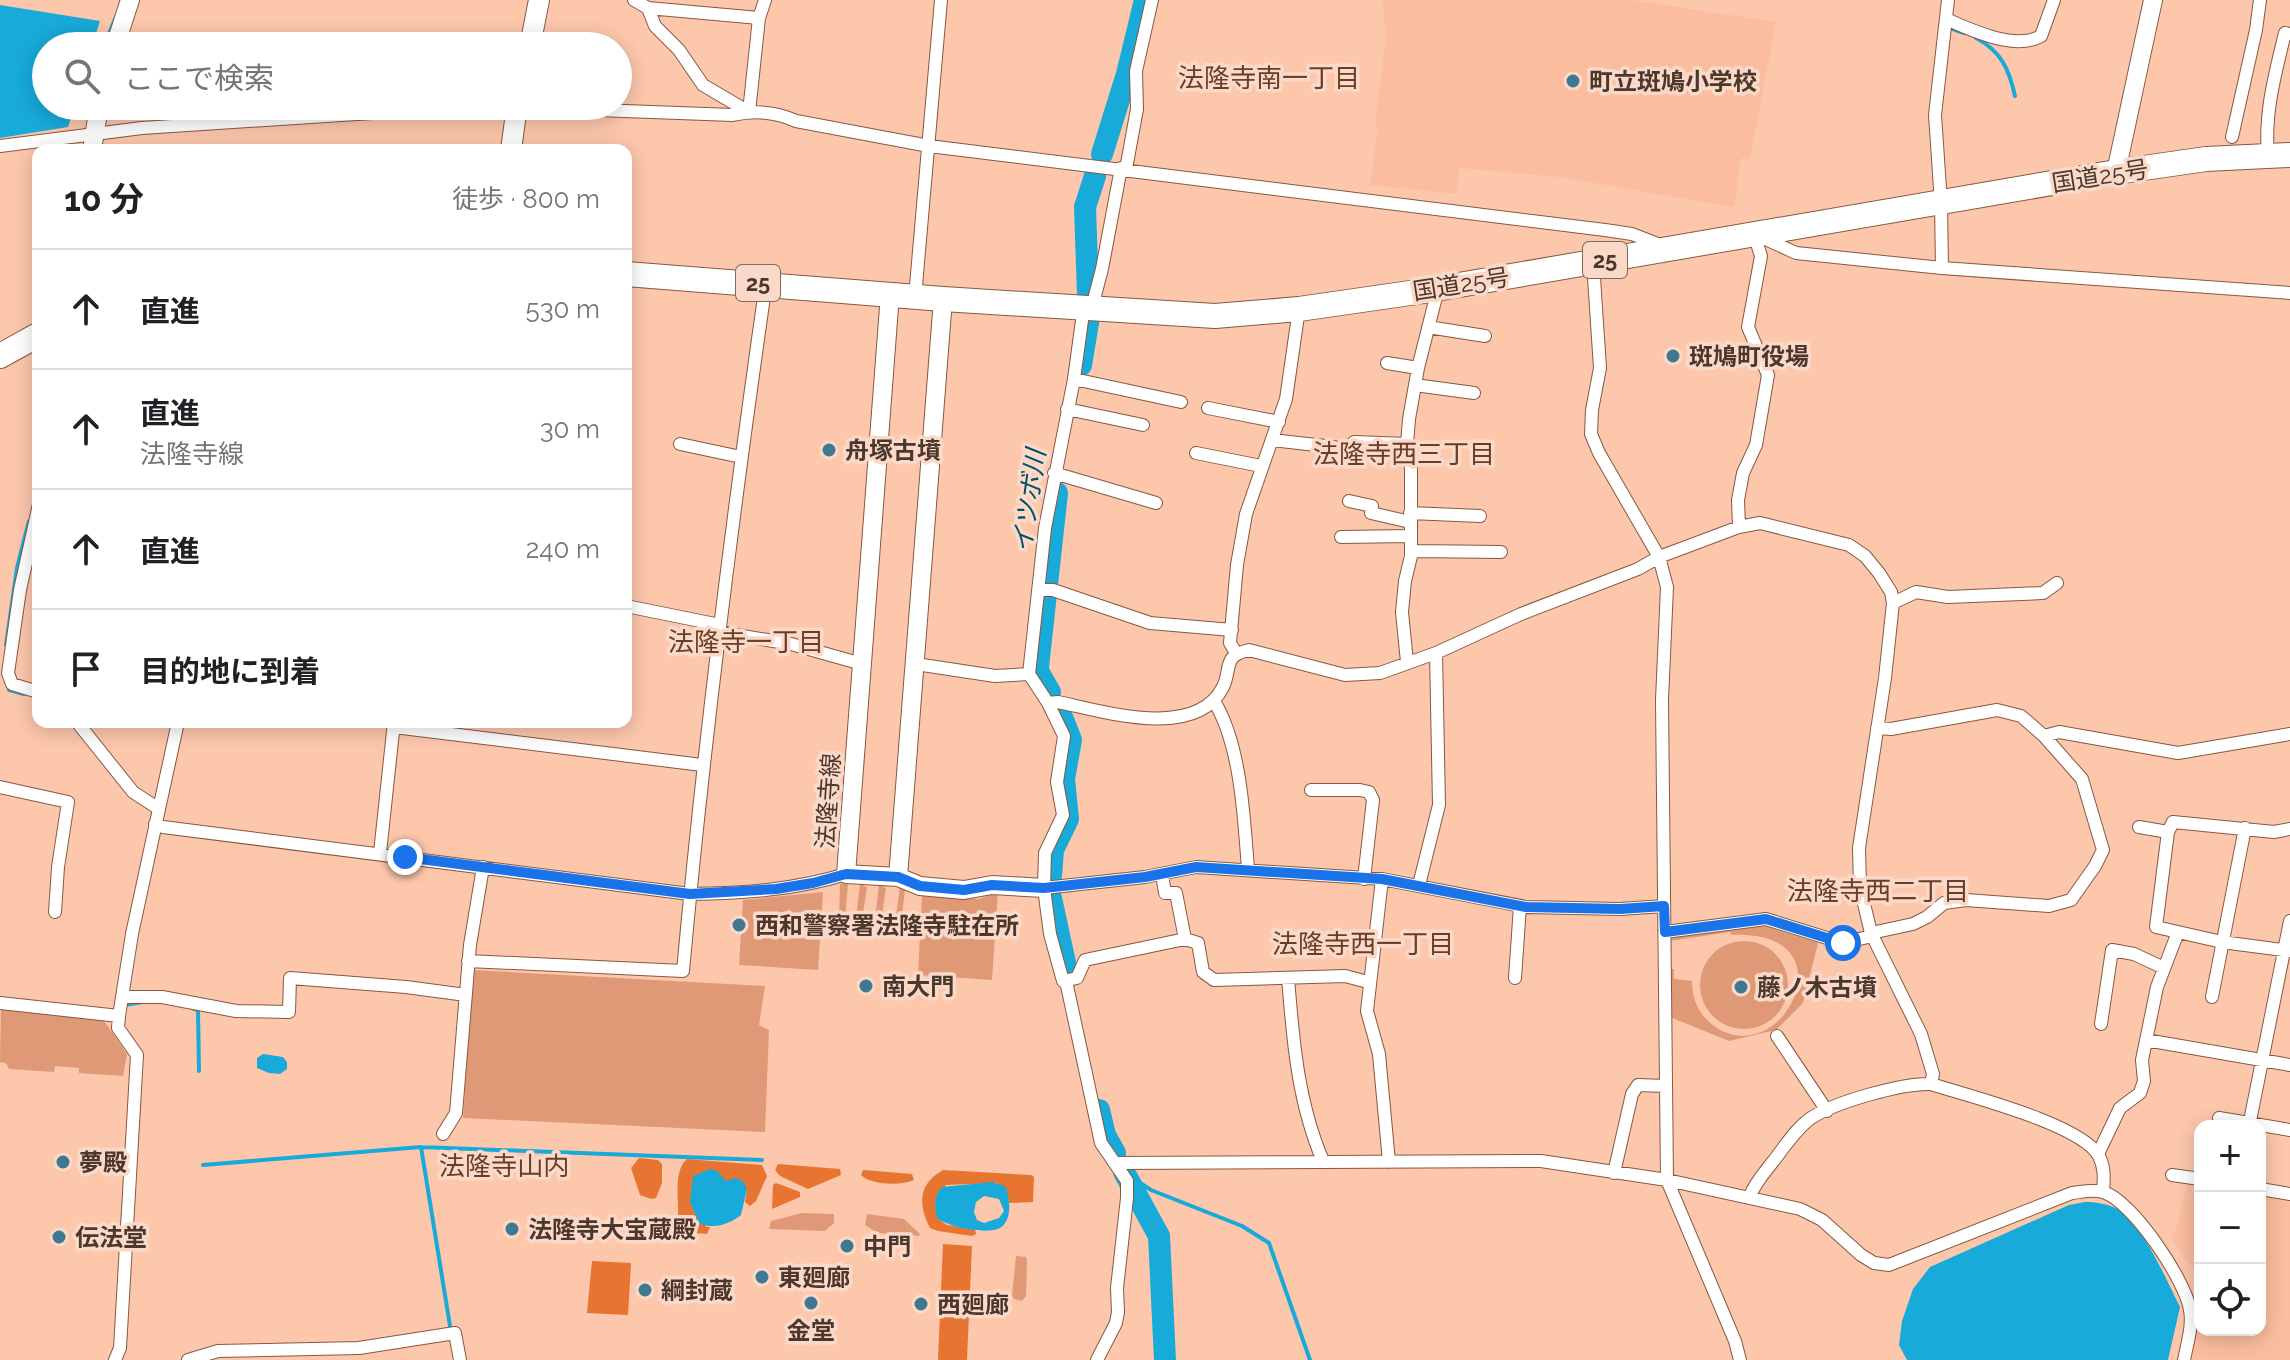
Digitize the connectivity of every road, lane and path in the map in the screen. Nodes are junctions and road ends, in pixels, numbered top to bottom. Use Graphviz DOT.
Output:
graph roads {
  1 [pos="130,0"];
  2 [pos="539,0"];
  3 [pos="634,0"];
  4 [pos="765,0"];
  5 [pos="941,0"];
  6 [pos="1152,0"];
  7 [pos="1949,0"];
  8 [pos="2054,0"];
  9 [pos="2153,0"];
  10 [pos="2260,0"];
  11 [pos="676,5"];
  12 [pos="706,7"];
  13 [pos="648,8"];
  14 [pos="759,18"];
  15 [pos="1946,19"];
  16 [pos="120,32"];
  17 [pos="533,32"];
  18 [pos="2290,34"];
  19 [pos="632,111"];
  20 [pos="749,112"];
  21 [pos="97,120"];
  22 [pos="313,120"];
  23 [pos="514,120"];
  24 [pos="2232,137"];
  25 [pos="93,141"];
  26 [pos="32,144"];
  27 [pos="37,144"];
  28 [pos="512,144"];
  29 [pos="0,146"];
  30 [pos="929,146"];
  31 [pos="2279,155"];
  32 [pos="1124,168"];
  33 [pos="2116,172"];
  34 [pos="1941,203"];
  35 [pos="1754,234"];
  36 [pos="1669,249"];
  37 [pos="1593,263"];
  38 [pos="1942,268"];
  39 [pos="632,274"];
  40 [pos="766,283"];
  41 [pos="1438,289"];
  42 [pos="2290,293"];
  43 [pos="890,294"];
  44 [pos="915,297"];
  45 [pos="943,299"];
  46 [pos="1299,309"];
  47 [pos="1088,310"];
  48 [pos="1428,327"];
  49 [pos="1485,336"];
  50 [pos="32,338"];
  51 [pos="0,356"];
  52 [pos="1387,363"];
  53 [pos="1418,368"];
  54 [pos="1077,380"];
  55 [pos="1415,385"];
  56 [pos="1474,393"];
  57 [pos="1181,402"];
  58 [pos="1208,408"];
  59 [pos="1071,410"];
  60 [pos="1279,422"];
  61 [pos="1143,425"];
  62 [pos="1272,440"];
  63 [pos="1354,442"];
  64 [pos="680,444"];
  65 [pos="1407,444"];
  66 [pos="1334,447"];
  67 [pos="1196,453"];
  68 [pos="741,457"];
  69 [pos="1261,466"];
  70 [pos="1059,475"];
  71 [pos="1349,501"];
  72 [pos="1156,503"];
  73 [pos="1480,516"];
  74 [pos="1410,517"];
  75 [pos="1739,527"];
  76 [pos="1410,536"];
  77 [pos="1341,537"];
  78 [pos="32,538"];
  79 [pos="1411,551"];
  80 [pos="1501,552"];
  81 [pos="1659,557"];
  82 [pos="2057,583"];
  83 [pos="1042,590"];
  84 [pos="1893,603"];
  85 [pos="632,607"];
  86 [pos="720,629"];
  87 [pos="1232,630"];
  88 [pos="1236,653"];
  89 [pos="1436,653"];
  90 [pos="1407,662"];
  91 [pos="862,664"];
  92 [pos="916,664"];
  93 [pos="1029,674"];
  94 [pos="6,686"];
  95 [pos="32,691"];
  96 [pos="1214,701"];
  97 [pos="1048,703"];
  98 [pos="82,728"];
  99 [pos="177,728"];
  100 [pos="394,728"];
  101 [pos="424,728"];
  102 [pos="1877,728"];
  103 [pos="2290,734"];
  104 [pos="2044,736"];
  105 [pos="702,765"];
  106 [pos="0,787"];
  107 [pos="1311,790"];
  108 [pos="159,809"];
  109 [pos="158,825"];
  110 [pos="2139,827"];
  111 [pos="2245,828"];
  112 [pos="2290,829"];
  113 [pos="2168,832"];
  114 [pos="380,853"];
  115 [pos="483,867"];
  116 [pos="1248,869"];
  117 [pos="846,874"];
  118 [pos="1162,874"];
  119 [pos="898,877"];
  120 [pos="1364,879"];
  121 [pos="1382,879"];
  122 [pos="1419,885"];
  123 [pos="1044,888"];
  124 [pos="690,894"];
  125 [pos="1520,906"];
  126 [pos="1664,906"];
  127 [pos="55,912"];
  128 [pos="2290,921"];
  129 [pos="1665,932"];
  130 [pos="2178,932"];
  131 [pos="1872,934"];
  132 [pos="1185,939"];
  133 [pos="2222,942"];
  134 [pos="2286,951"];
  135 [pos="468,961"];
  136 [pos="2164,968"];
  137 [pos="1288,978"];
  138 [pos="1515,978"];
  139 [pos="1066,981"];
  140 [pos="1368,982"];
  141 [pos="466,995"];
  142 [pos="124,997"];
  143 [pos="2212,997"];
  144 [pos="0,1003"];
  145 [pos="119,1016"];
  146 [pos="2101,1024"];
  147 [pos="1777,1036"];
  148 [pos="2146,1040"];
  149 [pos="2261,1061"];
  150 [pos="2290,1065"];
  151 [pos="1931,1084"];
  152 [pos="1665,1086"];
  153 [pos="1827,1111"];
  154 [pos="2219,1118"];
  155 [pos="2228,1120"];
  156 [pos="2250,1120"];
  157 [pos="2266,1127"];
  158 [pos="2290,1130"];
  159 [pos="443,1134"];
  160 [pos="2098,1154"];
  161 [pos="1323,1161"];
  162 [pos="1389,1162"];
  163 [pos="1116,1163"];
  164 [pos="1614,1173"];
  165 [pos="2172,1175"];
  166 [pos="2194,1178"];
  167 [pos="1667,1180"];
  168 [pos="2266,1190"];
  169 [pos="2103,1192"];
  170 [pos="2290,1194"];
  171 [pos="1750,1196"];
  172 [pos="115,1360"];
  173 [pos="188,1360"];
  174 [pos="460,1360"];
  175 [pos="1097,1360"];
  176 [pos="1740,1360"];
  177 [pos="2184,1360"];
  1 -- 16 [label="main road"];
  2 -- 17 [label="main road"];
  3 -- 13 [label="street"];
  4 -- 14 [label="street"];
  5 -- 30 [label="street"];
  6 -- 32 [label="street"];
  7 -- 15 [label="street"];
  8 -- 15 [label="street"];
  9 -- 33 [label="main road"];
  10 -- 24 [label="street"];
  11 -- 12 [label="street"];
  11 -- 13 [label="street"];
  12 -- 14 [label="street"];
  13 -- 20 [label="street"];
  14 -- 20 [label="street"];
  15 -- 34 [label="street"];
  18 -- 31 [label="street"];
  19 -- 20 [label="street"];
  20 -- 30 [label="street"];
  21 -- 25 [label="main road"];
  22 -- 25 [label="street"];
  23 -- 28 [label="main road"];
  25 -- 27 [label="street"];
  26 -- 29 [label="street"];
  30 -- 32 [label="street"];
  30 -- 44 [label="street"];
  31 -- 33 [label="highway, 国道25号 / 25"];
  32 -- 36 [label="street"];
  32 -- 47 [label="street"];
  33 -- 34 [label="highway, 国道25号 / 25"];
  34 -- 35 [label="highway, 国道25号 / 25"];
  34 -- 38 [label="street"];
  35 -- 36 [label="highway, 国道25号 / 25"];
  35 -- 38 [label="street"];
  35 -- 75 [label="street"];
  36 -- 37 [label="highway, 国道25号 / 25"];
  37 -- 41 [label="highway, 国道25号 / 25"];
  37 -- 81 [label="street"];
  38 -- 42 [label="street"];
  39 -- 40 [label="highway, 国道25号 / 25"];
  40 -- 43 [label="highway, 国道25号 / 25"];
  40 -- 68 [label="street"];
  41 -- 46 [label="highway, 国道25号 / 25"];
  41 -- 48 [label="street"];
  43 -- 44 [label="highway, 国道25号 / 25"];
  43 -- 91 [label="main road, 法隆寺線"];
  44 -- 45 [label="highway, 国道25号 / 25"];
  45 -- 47 [label="highway, 国道25号 / 25"];
  45 -- 92 [label="main road"];
  46 -- 47 [label="highway, 国道25号 / 25"];
  46 -- 60 [label="street"];
  47 -- 54 [label="street"];
  48 -- 49 [label="street"];
  48 -- 53 [label="street"];
  50 -- 51 [label="highway"];
  52 -- 53 [label="street"];
  53 -- 55 [label="street"];
  54 -- 57 [label="street"];
  54 -- 59 [label="street"];
  55 -- 56 [label="street"];
  55 -- 65 [label="street"];
  58 -- 60 [label="street"];
  59 -- 61 [label="street"];
  59 -- 70 [label="street"];
  60 -- 62 [label="street"];
  62 -- 66 [label="street"];
  62 -- 69 [label="street"];
  63 -- 65 [label="street"];
  64 -- 68 [label="street"];
  65 -- 74 [label="street"];
  67 -- 69 [label="street"];
  68 -- 86 [label="street"];
  69 -- 87 [label="street"];
  70 -- 72 [label="street"];
  70 -- 83 [label="street"];
  71 -- 74 [label="street"];
  73 -- 74 [label="street"];
  74 -- 76 [label="street"];
  75 -- 81 [label="street"];
  75 -- 84 [label="street"];
  76 -- 77 [label="street"];
  76 -- 79 [label="street"];
  78 -- 94 [label="street"];
  79 -- 80 [label="street"];
  79 -- 90 [label="street"];
  81 -- 89 [label="street"];
  81 -- 126 [label="street"];
  82 -- 84 [label="street"];
  83 -- 87 [label="street"];
  83 -- 93 [label="street"];
  84 -- 102 [label="street"];
  85 -- 86 [label="street"];
  86 -- 91 [label="street"];
  86 -- 105 [label="street"];
  87 -- 88 [label="street"];
  88 -- 90 [label="street"];
  88 -- 96 [label="street"];
  89 -- 90 [label="street"];
  89 -- 122 [label="street"];
  91 -- 117 [label="main road, 法隆寺線"];
  92 -- 93 [label="street"];
  92 -- 119 [label="main road"];
  93 -- 97 [label="street"];
  94 -- 95 [label="street"];
  96 -- 97 [label="street"];
  96 -- 116 [label="street"];
  97 -- 123 [label="street"];
  98 -- 108 [label="street"];
  99 -- 108 [label="street"];
  100 -- 114 [label="street"];
  101 -- 105 [label="street"];
  102 -- 104 [label="street"];
  102 -- 131 [label="street"];
  103 -- 104 [label="street"];
  104 -- 131 [label="street"];
  105 -- 124 [label="street"];
  106 -- 127 [label="street"];
  107 -- 120 [label="street"];
  108 -- 109 [label="street"];
  109 -- 114 [label="street"];
  109 -- 142 [label="street"];
  110 -- 113 [label="street"];
  111 -- 112 [label="street"];
  111 -- 113 [label="street"];
  111 -- 133 [label="street"];
  113 -- 130 [label="street"];
  114 -- 115 [label="street"];
  115 -- 124 [label="street"];
  115 -- 135 [label="street"];
  116 -- 118 [label="street"];
  116 -- 120 [label="street"];
  117 -- 119 [label="main road, 法隆寺線"];
  117 -- 124 [label="street"];
  118 -- 123 [label="street"];
  118 -- 132 [label="street"];
  119 -- 123 [label="main road, 法隆寺線"];
  120 -- 121 [label="street"];
  121 -- 122 [label="street"];
  121 -- 140 [label="street"];
  122 -- 125 [label="street"];
  123 -- 139 [label="street"];
  124 -- 135 [label="street"];
  125 -- 126 [label="street"];
  125 -- 138 [label="street"];
  126 -- 129 [label="street"];
  128 -- 134 [label="street"];
  129 -- 131 [label="street"];
  129 -- 152 [label="street"];
  130 -- 133 [label="street"];
  130 -- 136 [label="street"];
  131 -- 151 [label="street"];
  132 -- 137 [label="street"];
  132 -- 139 [label="street"];
  133 -- 134 [label="street"];
  133 -- 143 [label="street"];
  134 -- 149 [label="street"];
  135 -- 141 [label="street"];
  136 -- 146 [label="street"];
  136 -- 148 [label="street"];
  137 -- 140 [label="street"];
  137 -- 161 [label="street"];
  139 -- 163 [label="street"];
  140 -- 162 [label="street"];
  141 -- 142 [label="street"];
  141 -- 159 [label="street"];
  142 -- 145 [label="street"];
  144 -- 145 [label="street"];
  145 -- 172 [label="street"];
  147 -- 153 [label="street"];
  148 -- 149 [label="street"];
  148 -- 160 [label="street"];
  149 -- 150 [label="street"];
  149 -- 156 [label="street"];
  151 -- 153 [label="street"];
  151 -- 160 [label="street"];
  152 -- 164 [label="street"];
  152 -- 167 [label="street"];
  153 -- 171 [label="street"];
  154 -- 155 [label="street"];
  157 -- 158 [label="street"];
  160 -- 169 [label="street"];
  161 -- 162 [label="street"];
  161 -- 163 [label="street"];
  162 -- 164 [label="street"];
  163 -- 175 [label="street"];
  164 -- 167 [label="street"];
  165 -- 166 [label="street"];
  167 -- 171 [label="street"];
  167 -- 176 [label="street"];
  168 -- 170 [label="street"];
  169 -- 171 [label="street"];
  169 -- 177 [label="street"];
  173 -- 174 [label="street"];
}
